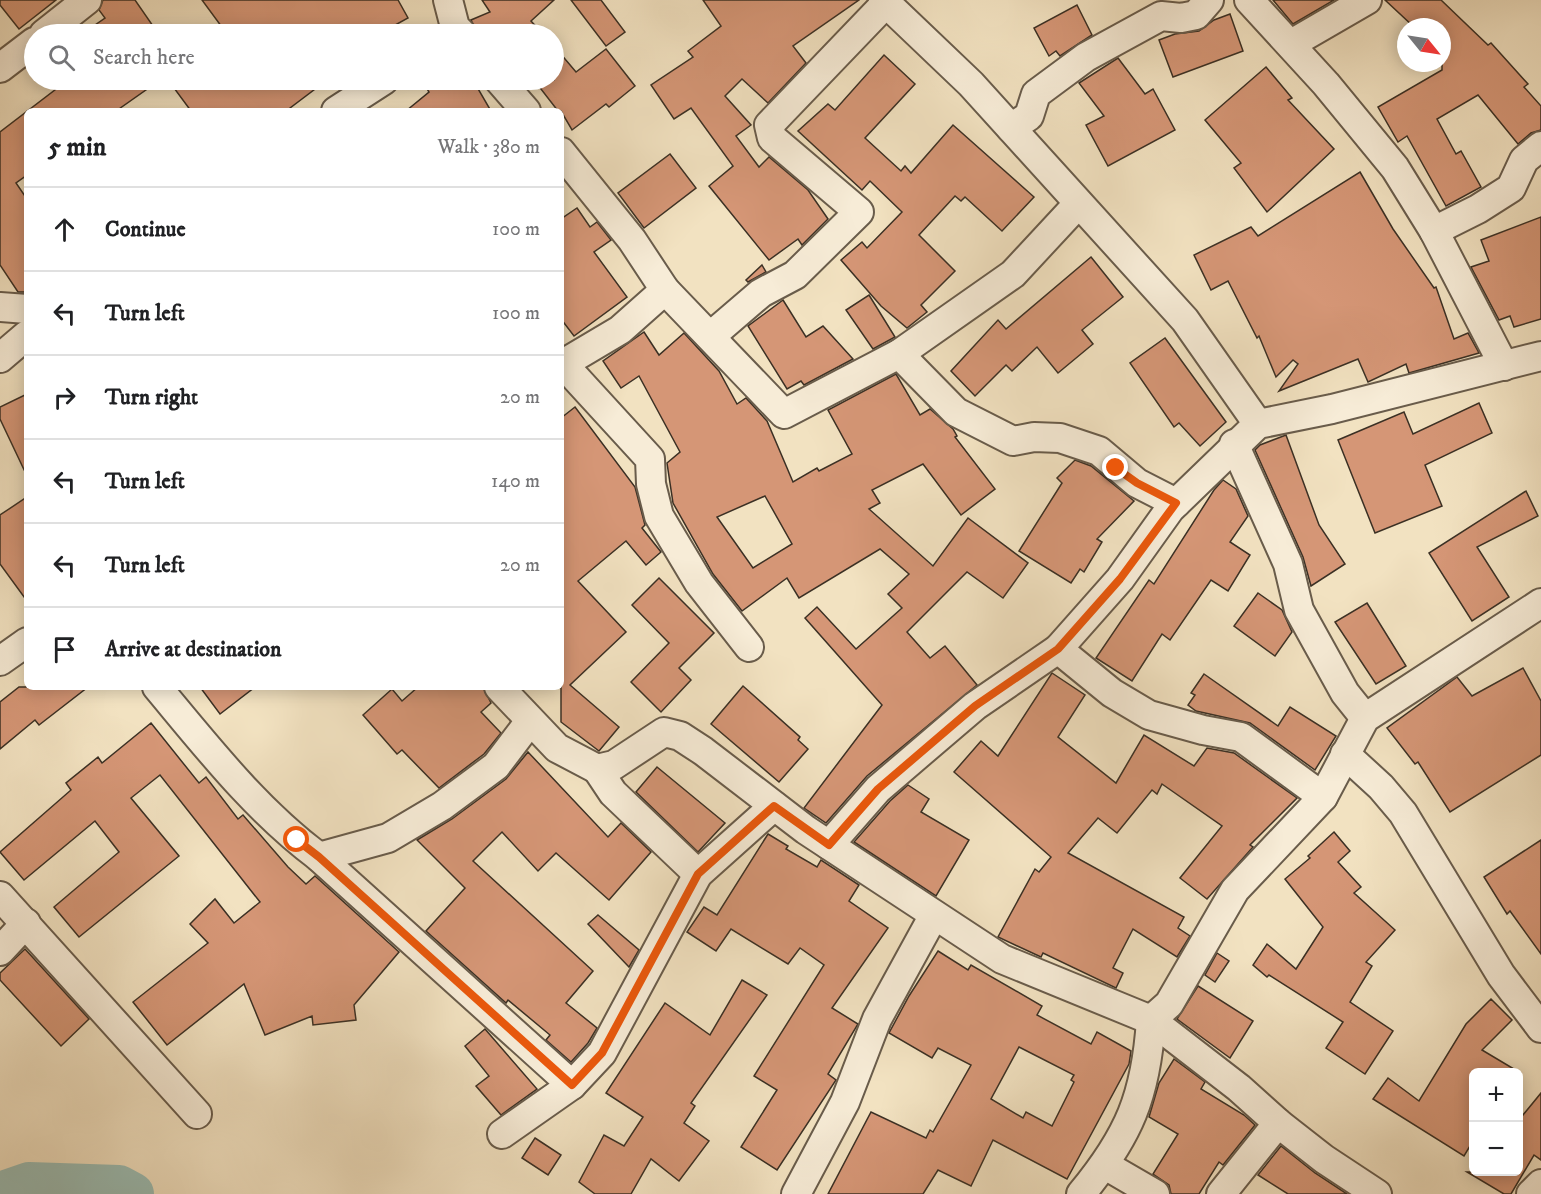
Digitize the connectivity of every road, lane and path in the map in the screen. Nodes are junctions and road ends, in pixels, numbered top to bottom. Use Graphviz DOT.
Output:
graph roads {
  1 [pos="87,0"];
  2 [pos="1209,0"];
  3 [pos="1249,0"];
  4 [pos="1367,0"];
  5 [pos="884,2"];
  6 [pos="57,24"];
  7 [pos="1291,44"];
  8 [pos="24,50"];
  9 [pos="0,68"];
  10 [pos="369,90"];
  11 [pos="508,90"];
  12 [pos="341,108"];
  13 [pos="523,108"];
  14 [pos="1011,128"];
  15 [pos="1541,146"];
  16 [pos="564,156"];
  17 [pos="1078,204"];
  18 [pos="1434,231"];
  19 [pos="665,290"];
  20 [pos="0,308"];
  21 [pos="24,309"];
  22 [pos="712,335"];
  23 [pos="24,338"];
  24 [pos="899,354"];
  25 [pos="1541,356"];
  26 [pos="0,358"];
  27 [pos="564,363"];
  28 [pos="564,366"];
  29 [pos="1504,366"];
  30 [pos="1258,424"];
  31 [pos="1234,444"];
  32 [pos="1176,503"];
  33 [pos="1541,603"];
  34 [pos="24,644"];
  35 [pos="749,648"];
  36 [pos="1058,649"];
  37 [pos="0,661"];
  38 [pos="159,690"];
  39 [pos="503,690"];
  40 [pos="1365,718"];
  41 [pos="530,721"];
  42 [pos="1345,754"];
  43 [pos="597,769"];
  44 [pos="1323,797"];
  45 [pos="774,806"];
  46 [pos="829,845"];
  47 [pos="319,857"];
  48 [pos="698,874"];
  49 [pos="0,896"];
  50 [pos="934,915"];
  51 [pos="26,923"];
  52 [pos="0,951"];
  53 [pos="1151,1020"];
  54 [pos="1541,1028"];
  55 [pos="572,1085"];
  56 [pos="197,1114"];
  57 [pos="1278,1123"];
  58 [pos="502,1134"];
  59 [pos="1105,1166"];
  60 [pos="1541,1184"];
  61 [pos="796,1194"];
  62 [pos="1081,1194"];
  63 [pos="1155,1194"];
  64 [pos="1221,1194"];
  65 [pos="1377,1194"];
  66 [pos="1531,1194"];
  1 -- 6 [label="street"];
  2 -- 14 [label="street"];
  3 -- 7 [label="street"];
  4 -- 7 [label="street"];
  5 -- 14 [label="street"];
  5 -- 22 [label="street"];
  7 -- 18 [label="street"];
  8 -- 9 [label="street"];
  10 -- 12 [label="street"];
  11 -- 13 [label="street"];
  14 -- 17 [label="street"];
  15 -- 18 [label="street"];
  16 -- 19 [label="street"];
  17 -- 24 [label="street"];
  17 -- 30 [label="street"];
  18 -- 29 [label="street"];
  19 -- 22 [label="street"];
  19 -- 27 [label="street"];
  20 -- 21 [label="street"];
  22 -- 24 [label="street"];
  23 -- 26 [label="street"];
  24 -- 32 [label="street"];
  25 -- 29 [label="street"];
  28 -- 35 [label="street"];
  29 -- 30 [label="street"];
  30 -- 31 [label="street"];
  31 -- 32 [label="street"];
  31 -- 40 [label="street"];
  32 -- 36 [label="street"];
  33 -- 40 [label="street"];
  34 -- 37 [label="street"];
  36 -- 44 [label="street"];
  36 -- 46 [label="street"];
  38 -- 47 [label="street"];
  39 -- 41 [label="street"];
  40 -- 42 [label="street"];
  41 -- 43 [label="street"];
  41 -- 47 [label="street"];
  42 -- 44 [label="street"];
  42 -- 54 [label="street"];
  43 -- 45 [label="street"];
  43 -- 48 [label="street"];
  44 -- 53 [label="street"];
  45 -- 46 [label="street"];
  45 -- 48 [label="street"];
  46 -- 50 [label="street"];
  47 -- 55 [label="street"];
  48 -- 55 [label="street"];
  49 -- 51 [label="street"];
  50 -- 53 [label="street"];
  50 -- 61 [label="street"];
  51 -- 52 [label="street"];
  51 -- 56 [label="street"];
  53 -- 57 [label="street"];
  53 -- 59 [label="street"];
  55 -- 58 [label="street"];
  57 -- 64 [label="street"];
  57 -- 65 [label="street"];
  59 -- 62 [label="street"];
  59 -- 63 [label="street"];
  60 -- 66 [label="street"];
}
